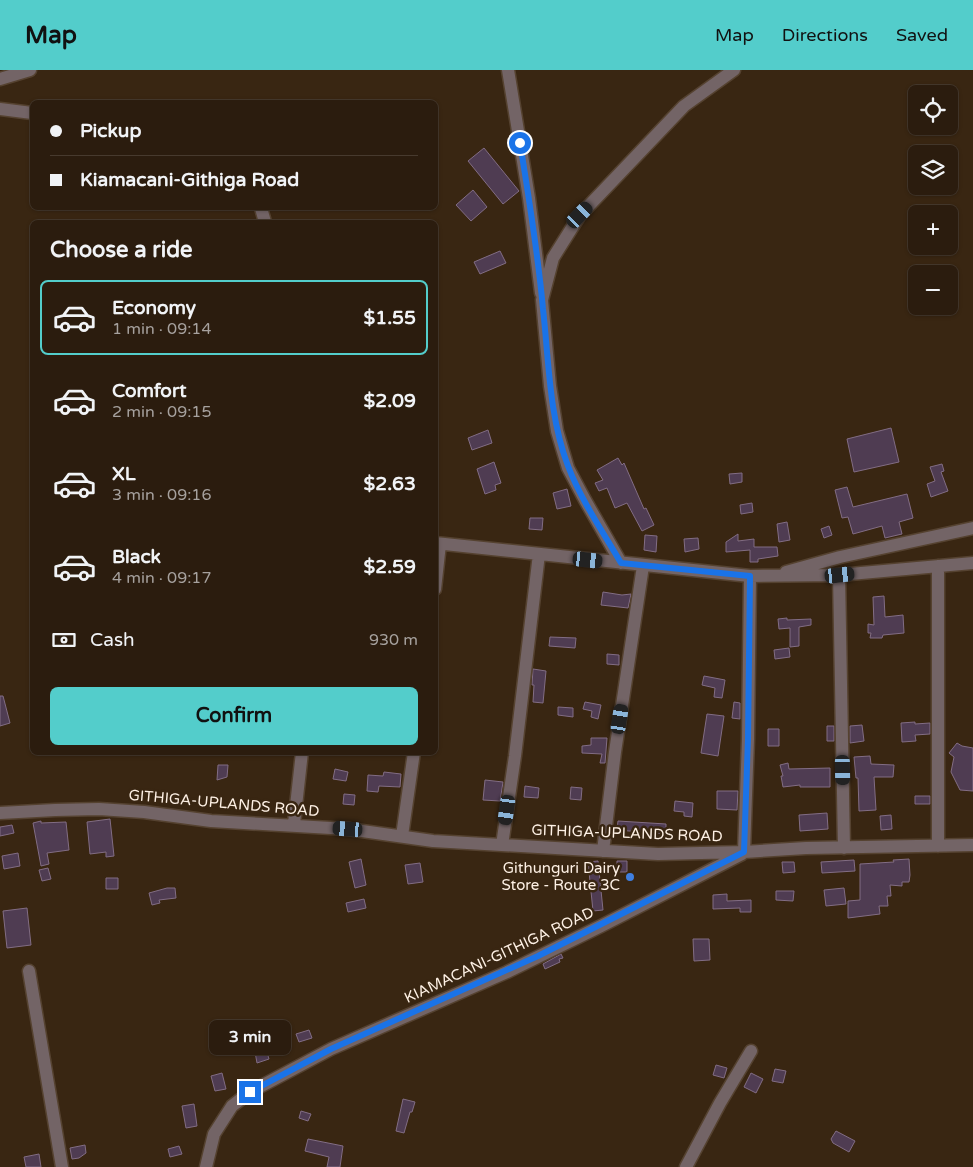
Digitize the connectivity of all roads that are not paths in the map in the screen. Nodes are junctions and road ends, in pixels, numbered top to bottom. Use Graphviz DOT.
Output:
graph roads {
  1 [pos="30,70"];
  2 [pos="508,70"];
  3 [pos="734,70"];
  4 [pos="0,79"];
  5 [pos="0,109"];
  6 [pos="30,113"];
  7 [pos="542,300"];
  8 [pos="973,528"];
  9 [pos="438,544"];
  10 [pos="539,554"];
  11 [pos="621,563"];
  12 [pos="973,563"];
  13 [pos="643,566"];
  14 [pos="938,566"];
  15 [pos="840,575"];
  16 [pos="750,576"];
  17 [pos="774,576"];
  18 [pos="302,755"];
  19 [pos="414,755"];
  20 [pos="0,813"];
  21 [pos="294,824"];
  22 [pos="402,836"];
  23 [pos="502,845"];
  24 [pos="973,845"];
  25 [pos="938,846"];
  26 [pos="844,848"];
  27 [pos="603,851"];
  28 [pos="744,852"];
  29 [pos="29,971"];
  30 [pos="751,1051"];
  31 [pos="62,1167"];
  32 [pos="206,1167"];
  33 [pos="686,1167"];
  1 -- 4 [label="street"];
  2 -- 7 [label="street"];
  3 -- 7 [label="street"];
  5 -- 6 [label="street"];
  7 -- 11 [label="street"];
  8 -- 17 [label="street"];
  9 -- 10 [label="street"];
  10 -- 11 [label="street"];
  10 -- 23 [label="street"];
  11 -- 13 [label="street"];
  12 -- 14 [label="street"];
  13 -- 16 [label="street"];
  13 -- 27 [label="street"];
  14 -- 15 [label="street"];
  14 -- 25 [label="street"];
  15 -- 17 [label="street"];
  15 -- 26 [label="street"];
  16 -- 17 [label="street"];
  16 -- 28 [label="street"];
  18 -- 21 [label="street"];
  19 -- 22 [label="street"];
  20 -- 21 [label="street, GITHIGA-UPLANDS ROAD"];
  21 -- 22 [label="street, GITHIGA-UPLANDS ROAD"];
  22 -- 23 [label="street, GITHIGA-UPLANDS ROAD"];
  23 -- 27 [label="street, GITHIGA-UPLANDS ROAD"];
  24 -- 25 [label="street, KIAMACANI-GITHIGA ROAD"];
  25 -- 26 [label="street, KIAMACANI-GITHIGA ROAD"];
  26 -- 28 [label="street, KIAMACANI-GITHIGA ROAD"];
  27 -- 28 [label="street, GITHIGA-UPLANDS ROAD"];
  28 -- 32 [label="street, KIAMACANI-GITHIGA ROAD"];
  29 -- 31 [label="street"];
  30 -- 33 [label="street"];
}
